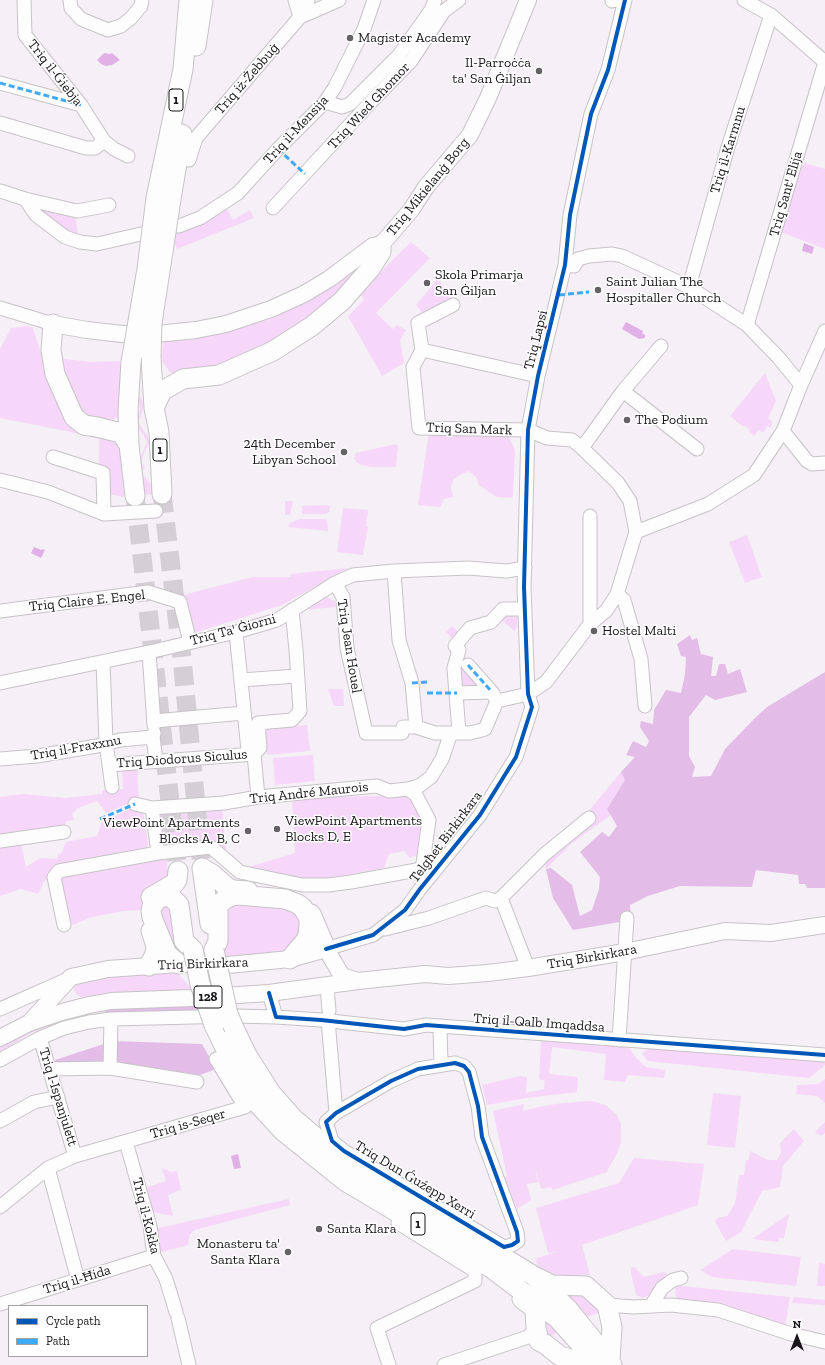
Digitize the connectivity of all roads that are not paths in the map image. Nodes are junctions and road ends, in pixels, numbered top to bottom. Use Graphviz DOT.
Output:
graph roads {
  1 [pos="24,0"];
  2 [pos="70,0"];
  3 [pos="142,0"];
  4 [pos="189,0"];
  5 [pos="203,0"];
  6 [pos="295,0"];
  7 [pos="308,0"];
  8 [pos="339,0"];
  9 [pos="374,0"];
  10 [pos="459,0"];
  11 [pos="528,0"];
  12 [pos="618,0"];
  13 [pos="744,0"];
  14 [pos="433,5"];
  15 [pos="444,12"];
  16 [pos="771,15"];
  17 [pos="300,17"];
  18 [pos="825,62"];
  19 [pos="0,83"];
  20 [pos="325,102"];
  21 [pos="80,105"];
  22 [pos="0,123"];
  23 [pos="104,141"];
  24 [pos="128,156"];
  25 [pos="189,160"];
  26 [pos="0,191"];
  27 [pos="164,195"];
  28 [pos="25,199"];
  29 [pos="109,205"];
  30 [pos="273,208"];
  31 [pos="179,226"];
  32 [pos="141,234"];
  33 [pos="381,245"];
  34 [pos="566,259"];
  35 [pos="689,287"];
  36 [pos="453,305"];
  37 [pos="0,308"];
  38 [pos="53,324"];
  39 [pos="747,325"];
  40 [pos="825,332"];
  41 [pos="661,346"];
  42 [pos="422,350"];
  43 [pos="151,356"];
  44 [pos="538,376"];
  45 [pos="183,379"];
  46 [pos="801,385"];
  47 [pos="623,391"];
  48 [pos="154,408"];
  49 [pos="128,411"];
  50 [pos="97,427"];
  51 [pos="528,430"];
  52 [pos="783,431"];
  53 [pos="129,445"];
  54 [pos="582,448"];
  55 [pos="696,448"];
  56 [pos="53,457"];
  57 [pos="825,463"];
  58 [pos="0,480"];
  59 [pos="135,496"];
  60 [pos="159,502"];
  61 [pos="104,514"];
  62 [pos="590,516"];
  63 [pos="636,532"];
  64 [pos="525,568"];
  65 [pos="394,571"];
  66 [pos="506,571"];
  67 [pos="335,583"];
  68 [pos="524,587"];
  69 [pos="617,594"];
  70 [pos="525,609"];
  71 [pos="0,610"];
  72 [pos="292,610"];
  73 [pos="277,620"];
  74 [pos="590,624"];
  75 [pos="236,632"];
  76 [pos="190,642"];
  77 [pos="295,643"];
  78 [pos="149,652"];
  79 [pos="103,662"];
  80 [pos="468,665"];
  81 [pos="297,676"];
  82 [pos="241,680"];
  83 [pos="0,683"];
  84 [pos="457,693"];
  85 [pos="528,694"];
  86 [pos="495,697"];
  87 [pos="645,706"];
  88 [pos="244,713"];
  89 [pos="416,727"];
  90 [pos="154,729"];
  91 [pos="455,733"];
  92 [pos="106,743"];
  93 [pos="254,754"];
  94 [pos="0,759"];
  95 [pos="156,761"];
  96 [pos="109,765"];
  97 [pos="112,787"];
  98 [pos="408,789"];
  99 [pos="258,797"];
  100 [pos="135,804"];
  101 [pos="152,808"];
  102 [pos="589,818"];
  103 [pos="64,832"];
  104 [pos="0,841"];
  105 [pos="158,853"];
  106 [pos="422,869"];
  107 [pos="420,889"];
  108 [pos="502,898"];
  109 [pos="627,918"];
  110 [pos="64,925"];
  111 [pos="825,925"];
  112 [pos="381,929"];
  113 [pos="193,950"];
  114 [pos="214,950"];
  115 [pos="625,952"];
  116 [pos="329,956"];
  117 [pos="290,959"];
  118 [pos="179,964"];
  119 [pos="149,966"];
  120 [pos="528,968"];
  121 [pos="69,980"];
  122 [pos="358,980"];
  123 [pos="327,986"];
  124 [pos="269,993"];
  125 [pos="89,1005"];
  126 [pos="0,1009"];
  127 [pos="328,1016"];
  128 [pos="276,1017"];
  129 [pos="111,1019"];
  130 [pos="29,1023"];
  131 [pos="440,1027"];
  132 [pos="0,1038"];
  133 [pos="40,1038"];
  134 [pos="619,1040"];
  135 [pos="825,1055"];
  136 [pos="216,1059"];
  137 [pos="0,1060"];
  138 [pos="441,1064"];
  139 [pos="110,1068"];
  140 [pos="49,1069"];
  141 [pos="197,1082"];
  142 [pos="58,1097"];
  143 [pos="336,1113"];
  144 [pos="0,1121"];
  145 [pos="126,1142"];
  146 [pos="341,1154"];
  147 [pos="75,1156"];
  148 [pos="48,1168"];
  149 [pos="364,1201"];
  150 [pos="0,1207"];
  151 [pos="154,1256"];
  152 [pos="491,1268"];
  153 [pos="534,1276"];
  154 [pos="681,1278"];
  155 [pos="78,1280"];
  156 [pos="0,1304"];
  157 [pos="607,1305"];
  158 [pos="650,1306"];
  159 [pos="634,1307"];
  160 [pos="612,1327"];
  161 [pos="534,1335"];
  162 [pos="825,1342"];
  163 [pos="570,1362"];
  164 [pos="605,1364"];
  165 [pos="189,1365"];
  166 [pos="389,1365"];
  167 [pos="444,1365"];
  1 -- 21 [label="street, Triq il-Ǵiebja"];
  2 -- 3 [label="street"];
  4 -- 27 [label="highway, 1"];
  5 -- 27 [label="highway, 1"];
  6 -- 17 [label="street"];
  7 -- 17 [label="street, Triq iż-Żebbuġ"];
  8 -- 17 [label="street"];
  9 -- 20 [label="street, Triq il-Mensija"];
  10 -- 15 [label="street, Triq Wied Għomor"];
  11 -- 33 [label="main road, Triq Mikielanġ Borg"];
  12 -- 34 [label="street, Triq Lapsi"];
  13 -- 16 [label="street"];
  14 -- 15 [label="street"];
  14 -- 20 [label="street"];
  15 -- 30 [label="street, Triq Wied Għomor"];
  16 -- 18 [label="street"];
  16 -- 35 [label="street, Triq il-Karmnu"];
  17 -- 25 [label="street, Triq iż-Żebbuġ"];
  18 -- 39 [label="street, Triq Sant' Elija"];
  19 -- 21 [label="street"];
  20 -- 31 [label="street, Triq il-Mensija"];
  21 -- 23 [label="street, Triq il-Ǵiebja"];
  22 -- 23 [label="street"];
  23 -- 24 [label="street"];
  26 -- 28 [label="street"];
  27 -- 43 [label="highway, 1, bridge"];
  27 -- 49 [label="highway, 1, bridge"];
  28 -- 29 [label="street"];
  28 -- 32 [label="street"];
  33 -- 38 [label="main road, Triq Mikielanġ Borg"];
  33 -- 45 [label="highway"];
  34 -- 35 [label="street"];
  34 -- 44 [label="street, Triq Lapsi"];
  35 -- 39 [label="street"];
  36 -- 42 [label="street"];
  37 -- 38 [label="street"];
  38 -- 50 [label="highway"];
  39 -- 46 [label="street"];
  40 -- 46 [label="street"];
  41 -- 47 [label="street"];
  42 -- 44 [label="street"];
  42 -- 51 [label="street, Triq San Mark"];
  43 -- 45 [label="highway"];
  43 -- 48 [label="highway, 1"];
  44 -- 51 [label="street, Triq Lapsi"];
  45 -- 48 [label="highway"];
  46 -- 52 [label="street"];
  47 -- 54 [label="street"];
  47 -- 55 [label="street"];
  48 -- 60 [label="highway, 1"];
  49 -- 50 [label="highway"];
  49 -- 53 [label="highway, 1"];
  50 -- 53 [label="highway"];
  51 -- 54 [label="street, Triq San Mark"];
  51 -- 64 [label="street, Triq Lapsi"];
  52 -- 57 [label="street"];
  52 -- 63 [label="street"];
  53 -- 59 [label="highway, 1"];
  54 -- 63 [label="street, Triq San Mark"];
  56 -- 61 [label="street"];
  58 -- 61 [label="street"];
  60 -- 61 [label="street"];
  62 -- 74 [label="street"];
  63 -- 69 [label="street"];
  64 -- 66 [label="street, Triq Ta' Ġiorni"];
  64 -- 68 [label="street, Triq Lapsi"];
  65 -- 66 [label="street, Triq Ta' Ġiorni"];
  65 -- 67 [label="street, Triq Ta' Ġiorni"];
  65 -- 89 [label="street"];
  66 -- 68 [label="street"];
  67 -- 72 [label="street, Triq Ta' Ġiorni"];
  67 -- 89 [label="street, Triq Jean Houel"];
  68 -- 70 [label="street, Triq Lapsi"];
  69 -- 74 [label="street"];
  69 -- 87 [label="street"];
  70 -- 84 [label="street"];
  70 -- 85 [label="street, Triq Lapsi"];
  71 -- 76 [label="street, Triq Claire E. Engel"];
  72 -- 73 [label="street, Triq Ta' Ġiorni"];
  72 -- 77 [label="street"];
  73 -- 75 [label="street, Triq Ta' Ġiorni"];
  73 -- 77 [label="street"];
  74 -- 85 [label="street"];
  75 -- 76 [label="street, Triq Ta' Ġiorni"];
  75 -- 82 [label="street"];
  76 -- 78 [label="street, Triq Ta' Ġiorni"];
  77 -- 81 [label="street"];
  78 -- 79 [label="street, Triq Ta' Ġiorni"];
  78 -- 90 [label="street"];
  79 -- 83 [label="street, Triq Ta' Ġiorni"];
  79 -- 92 [label="street"];
  80 -- 86 [label="street"];
  81 -- 82 [label="street"];
  81 -- 93 [label="street"];
  82 -- 88 [label="street"];
  84 -- 86 [label="street"];
  84 -- 91 [label="street"];
  85 -- 86 [label="street"];
  85 -- 107 [label="street, Telgħet Birkirkara"];
  86 -- 91 [label="street"];
  88 -- 90 [label="street, Triq il-Fraxxnu"];
  88 -- 93 [label="street"];
  89 -- 91 [label="street"];
  90 -- 92 [label="street, Triq il-Fraxxnu"];
  90 -- 95 [label="street"];
  91 -- 98 [label="street, Triq André Maurois"];
  92 -- 94 [label="street, Triq il-Fraxxnu"];
  92 -- 96 [label="street"];
  93 -- 95 [label="street, Triq Diodorus Siculus"];
  93 -- 99 [label="street"];
  95 -- 96 [label="street, Triq Diodorus Siculus"];
  96 -- 97 [label="street"];
  98 -- 99 [label="street, Triq André Maurois"];
  98 -- 106 [label="street"];
  99 -- 101 [label="street, Triq André Maurois"];
  100 -- 101 [label="street, Triq André Maurois"];
  101 -- 105 [label="street"];
  102 -- 108 [label="street"];
  103 -- 104 [label="street"];
  105 -- 106 [label="street"];
  105 -- 110 [label="street"];
  106 -- 107 [label="street"];
  107 -- 112 [label="street, Telgħet Birkirkara"];
  108 -- 112 [label="street"];
  108 -- 120 [label="street"];
  109 -- 115 [label="street"];
  111 -- 115 [label="main road, Triq Birkirkara / 128"];
  112 -- 116 [label="street, Telgħet Birkirkara"];
  113 -- 118 [label="highway"];
  113 -- 119 [label="highway"];
  113 -- 152 [label="highway, 1, bridge"];
  114 -- 116 [label="highway"];
  114 -- 117 [label="highway"];
  114 -- 146 [label="highway, 1, bridge"];
  115 -- 120 [label="main road, Triq Birkirkara / 128"];
  115 -- 134 [label="street"];
  116 -- 117 [label="main road, Triq Birkirkara / 128"];
  116 -- 122 [label="main road, Triq Birkirkara"];
  116 -- 123 [label="main road"];
  117 -- 118 [label="main road, Triq Birkirkara / 128"];
  118 -- 119 [label="main road, Triq Birkirkara / 128"];
  119 -- 121 [label="main road, Triq Birkirkara / 128"];
  120 -- 122 [label="main road, Triq Birkirkara / 128"];
  121 -- 125 [label="main road, Triq Birkirkara / 128"];
  121 -- 126 [label="street"];
  121 -- 130 [label="main road, Triq Birkirkara"];
  122 -- 123 [label="main road, Triq Birkirkara / 128"];
  123 -- 124 [label="main road, Triq Birkirkara / 128"];
  123 -- 127 [label="street"];
  124 -- 125 [label="main road, Triq Birkirkara / 128"];
  124 -- 128 [label="street"];
  125 -- 130 [label="main road, Triq Birkirkara / 128"];
  127 -- 128 [label="street, Triq il-Qalb Imqaddsa"];
  127 -- 131 [label="street, Triq il-Qalb Imqaddsa"];
  127 -- 143 [label="street"];
  128 -- 129 [label="street, Triq il-Qalb Imqaddsa"];
  129 -- 133 [label="street, Triq il-Qalb Imqaddsa"];
  129 -- 139 [label="street"];
  130 -- 132 [label="main road, Triq Birkirkara"];
  131 -- 134 [label="street, Triq il-Qalb Imqaddsa"];
  131 -- 138 [label="street"];
  133 -- 137 [label="street, Triq il-Qalb Imqaddsa"];
  133 -- 140 [label="street, Triq l-Ispanjulett"];
  134 -- 135 [label="street, Triq il-Qalb Imqaddsa"];
  136 -- 145 [label="street, Triq is-Seqer"];
  138 -- 143 [label="street"];
  138 -- 146 [label="street, Triq Dun Ǵuźepp Xerri"];
  139 -- 140 [label="street"];
  139 -- 141 [label="street"];
  140 -- 142 [label="street, Triq l-Ispanjulett"];
  142 -- 144 [label="street"];
  142 -- 147 [label="street, Triq l-Ispanjulett"];
  143 -- 146 [label="street, Triq Dun Ǵuźepp Xerri"];
  145 -- 147 [label="street, Triq is-Seqer"];
  145 -- 151 [label="street, Triq il-Kokka"];
  146 -- 153 [label="highway, 1"];
  147 -- 148 [label="street, Triq is-Seqer"];
  148 -- 150 [label="street, Triq is-Seqer"];
  148 -- 155 [label="street"];
  149 -- 166 [label="street"];
  151 -- 155 [label="street, Triq il-Ħida"];
  151 -- 165 [label="street, Triq il-Kokka"];
  152 -- 161 [label="highway, 1"];
  152 -- 164 [label="highway, 1"];
  153 -- 157 [label="highway, 1"];
  153 -- 164 [label="highway, 1"];
  154 -- 158 [label="street"];
  155 -- 156 [label="street, Triq il-Ħida"];
  157 -- 159 [label="street"];
  157 -- 160 [label="highway"];
  158 -- 159 [label="street"];
  158 -- 162 [label="street"];
  159 -- 160 [label="street"];
  160 -- 164 [label="highway"];
  161 -- 163 [label="highway"];
  161 -- 167 [label="street"];
}
